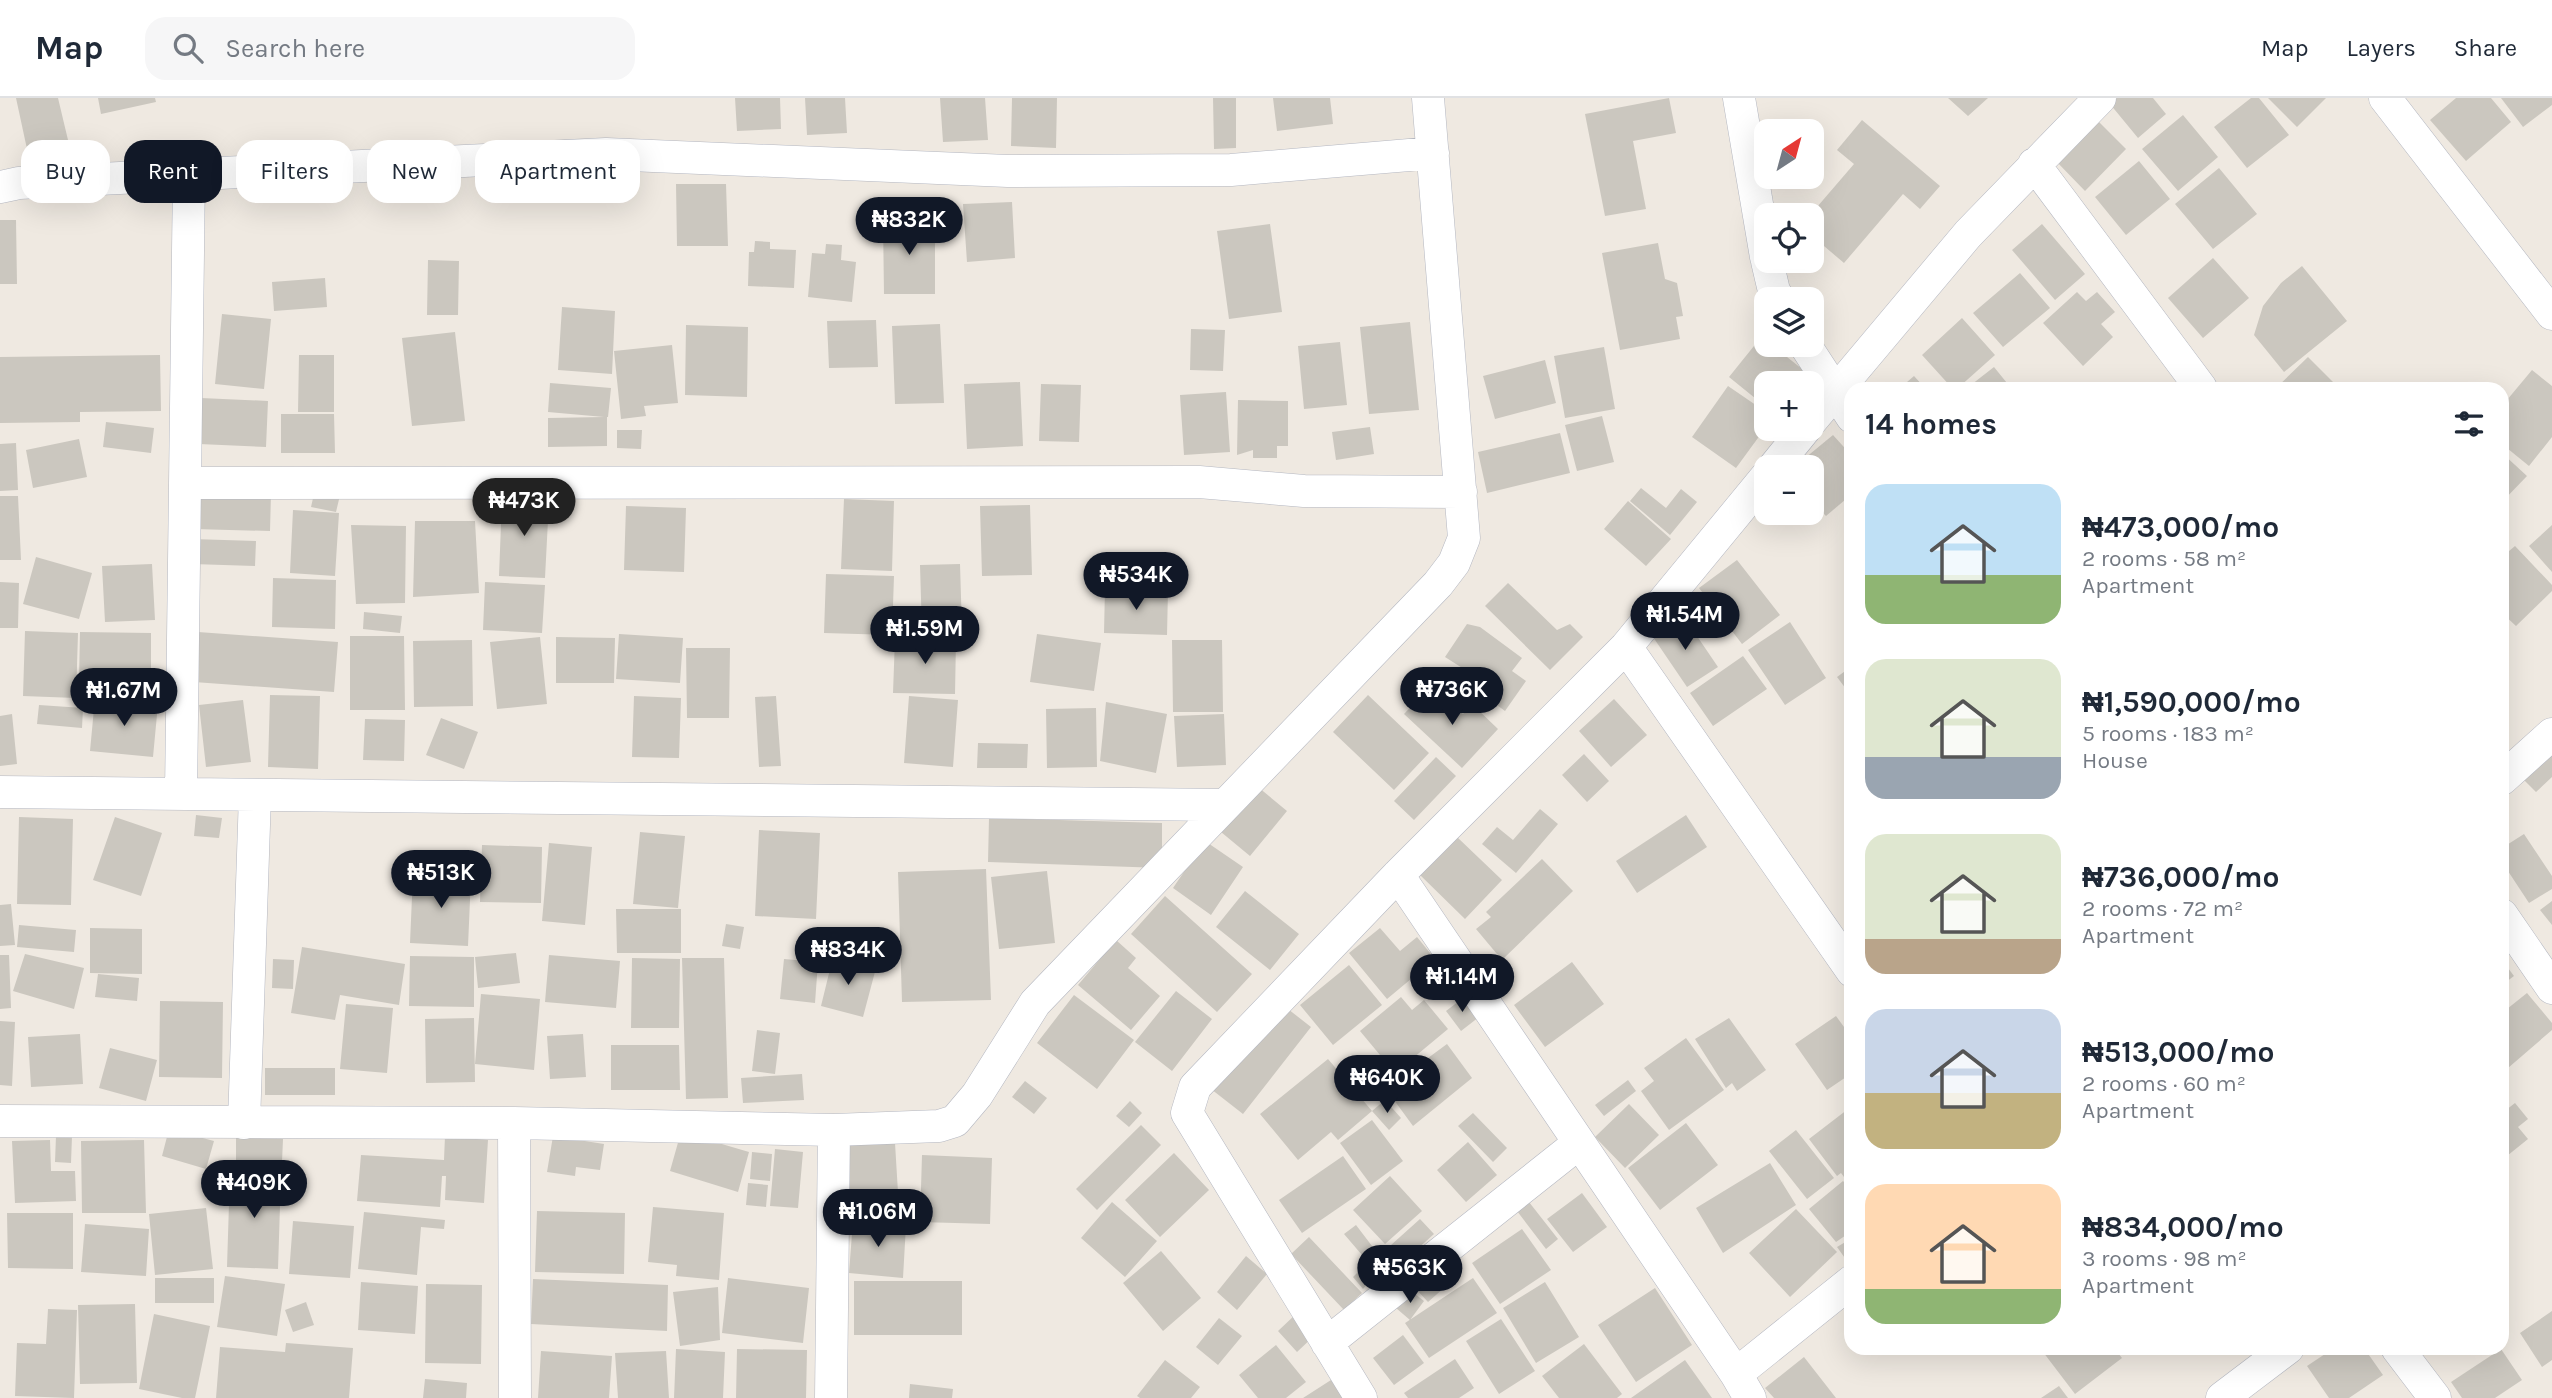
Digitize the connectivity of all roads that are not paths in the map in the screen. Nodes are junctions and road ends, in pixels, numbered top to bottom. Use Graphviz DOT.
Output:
graph roads {
  1 [pos="1428,98"];
  2 [pos="1739,98"];
  3 [pos="2100,98"];
  4 [pos="2385,98"];
  5 [pos="1433,153"];
  6 [pos="2034,164"];
  7 [pos="222,173"];
  8 [pos="124,178"];
  9 [pos="0,187"];
  10 [pos="189,203"];
  11 [pos="1757,203"];
  12 [pos="2552,314"];
  13 [pos="1813,357"];
  14 [pos="1860,382"];
  15 [pos="2197,382"];
  16 [pos="1843,405"];
  17 [pos="1824,415"];
  18 [pos="1795,441"];
  19 [pos="1784,455"];
  20 [pos="185,483"];
  21 [pos="1461,492"];
  22 [pos="1754,492"];
  23 [pos="1626,647"];
  24 [pos="2552,733"];
  25 [pos="2509,773"];
  26 [pos="0,792"];
  27 [pos="181,794"];
  28 [pos="256,795"];
  29 [pos="1224,805"];
  30 [pos="1398,875"];
  31 [pos="2509,925"];
  32 [pos="1844,960"];
  33 [pos="2552,988"];
  34 [pos="0,1121"];
  35 [pos="244,1123"];
  36 [pos="514,1123"];
  37 [pos="834,1130"];
  38 [pos="1579,1143"];
  39 [pos="1844,1289"];
  40 [pos="1327,1343"];
  41 [pos="2279,1355"];
  42 [pos="2402,1355"];
  43 [pos="1743,1386"];
  44 [pos="515,1398"];
  45 [pos="831,1398"];
  46 [pos="1360,1398"];
  47 [pos="2222,1398"];
  48 [pos="2435,1398"];
  1 -- 5 [label="street"];
  2 -- 11 [label="street"];
  3 -- 6 [label="street"];
  4 -- 12 [label="street"];
  5 -- 7 [label="street"];
  5 -- 21 [label="street"];
  6 -- 14 [label="street"];
  6 -- 15 [label="street"];
  8 -- 9 [label="street"];
  10 -- 20 [label="street"];
  13 -- 16 [label="street"];
  16 -- 17 [label="street"];
  18 -- 19 [label="street"];
  20 -- 21 [label="street"];
  20 -- 27 [label="street"];
  21 -- 29 [label="street"];
  22 -- 23 [label="street"];
  23 -- 30 [label="street"];
  23 -- 32 [label="street"];
  24 -- 25 [label="street"];
  26 -- 27 [label="street"];
  27 -- 28 [label="street"];
  28 -- 29 [label="street"];
  28 -- 35 [label="street"];
  29 -- 37 [label="street"];
  30 -- 38 [label="street"];
  30 -- 40 [label="street"];
  31 -- 33 [label="street"];
  34 -- 35 [label="street"];
  35 -- 36 [label="street"];
  36 -- 37 [label="street"];
  36 -- 44 [label="street"];
  37 -- 45 [label="street"];
  38 -- 40 [label="street"];
  38 -- 43 [label="street"];
  39 -- 43 [label="street"];
  40 -- 46 [label="street"];
  41 -- 47 [label="street"];
  42 -- 48 [label="street"];
}
